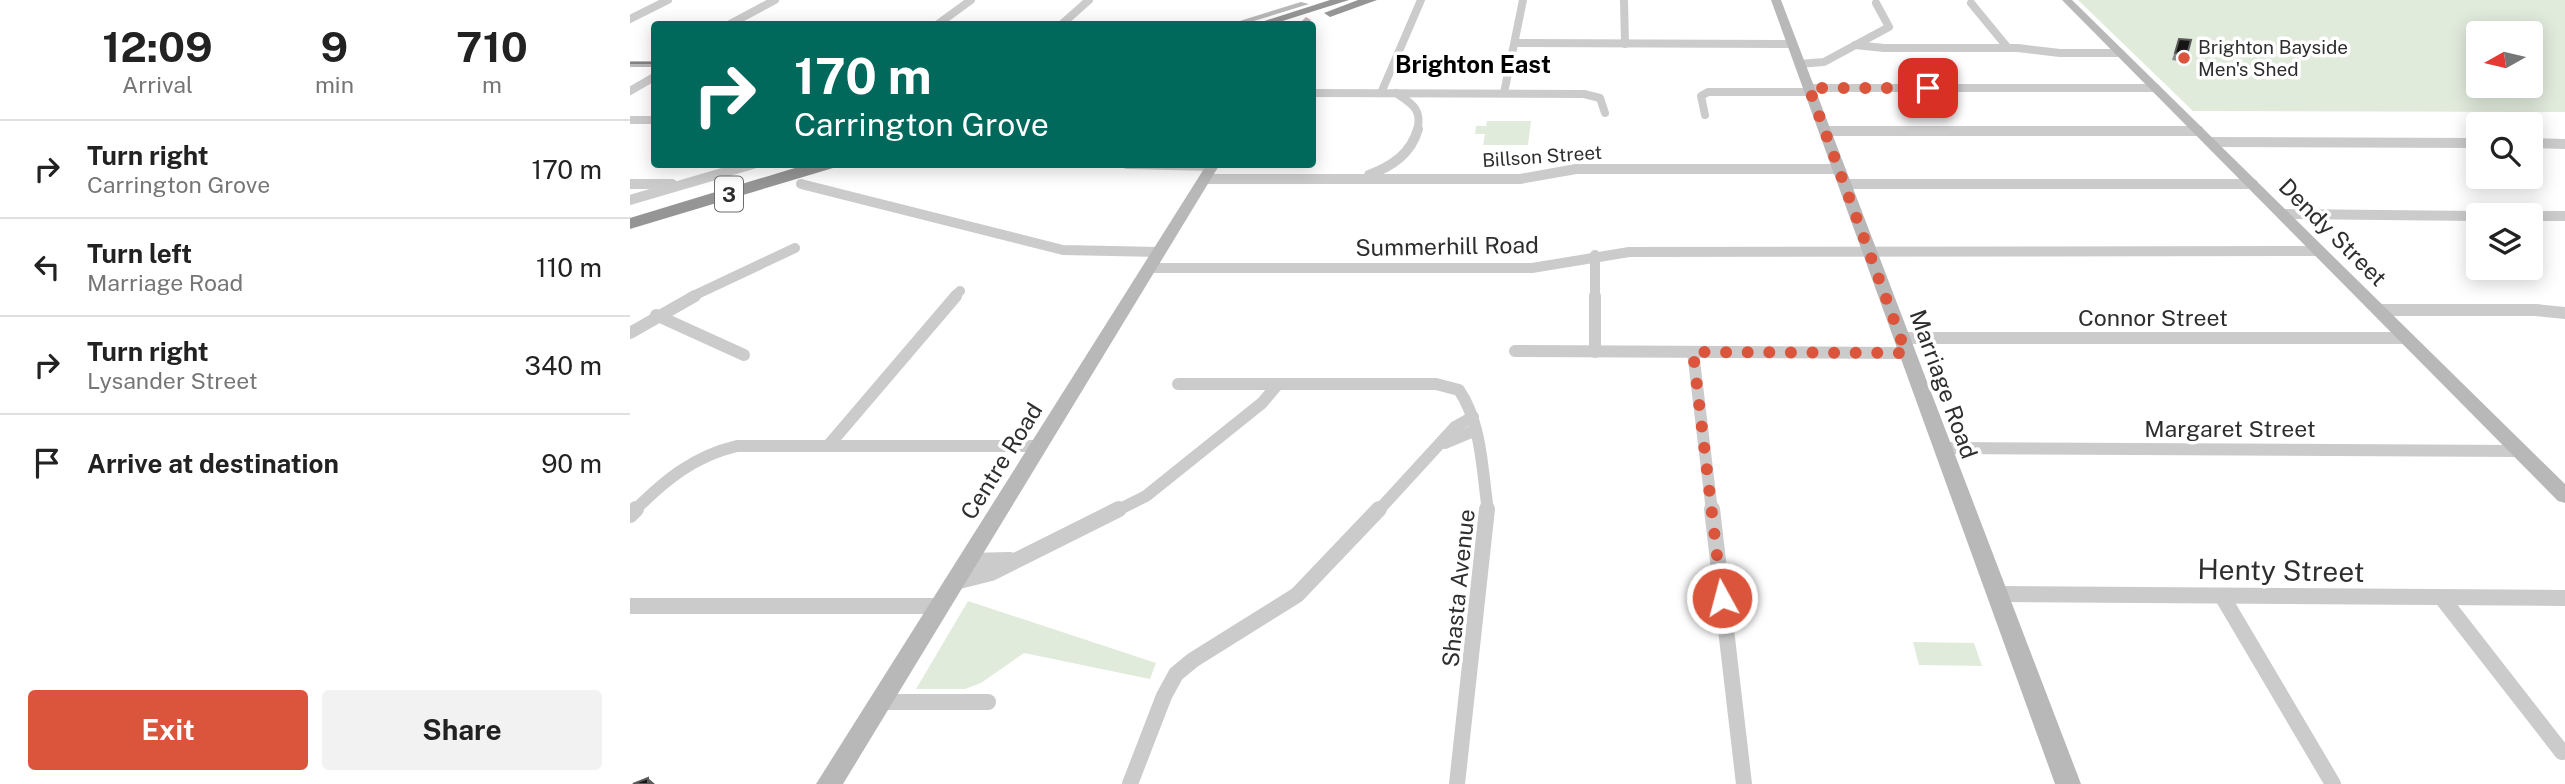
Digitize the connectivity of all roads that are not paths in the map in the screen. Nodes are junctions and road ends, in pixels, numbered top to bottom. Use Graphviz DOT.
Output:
graph roads {
  1 [pos="668,0"];
  2 [pos="775,0"];
  3 [pos="971,0"];
  4 [pos="1089,0"];
  5 [pos="1343,0"];
  6 [pos="1371,0"];
  7 [pos="1523,0"];
  8 [pos="1624,0"];
  9 [pos="1776,0"];
  10 [pos="2067,0"];
  11 [pos="1409,1"];
  12 [pos="1421,1"];
  13 [pos="1876,3"];
  14 [pos="1971,3"];
  15 [pos="1304,13"];
  16 [pos="632,17"];
  17 [pos="736,21"];
  18 [pos="942,21"];
  19 [pos="1065,21"];
  20 [pos="1254,21"];
  21 [pos="1273,21"];
  22 [pos="1516,43"];
  23 [pos="1625,44"];
  24 [pos="1792,44"];
  25 [pos="1855,45"];
  26 [pos="2008,48"];
  27 [pos="2120,53"];
  28 [pos="630,64"];
  29 [pos="651,64"];
  30 [pos="1800,64"];
  31 [pos="651,79"];
  32 [pos="2156,88"];
  33 [pos="1809,90"];
  34 [pos="630,91"];
  35 [pos="1316,93"];
  36 [pos="1381,93"];
  37 [pos="1395,93"];
  38 [pos="1504,93"];
  39 [pos="1605,113"];
  40 [pos="1705,115"];
  41 [pos="630,120"];
  42 [pos="651,120"];
  43 [pos="1824,131"];
  44 [pos="2199,131"];
  45 [pos="2210,142"];
  46 [pos="2466,143"];
  47 [pos="2543,144"];
  48 [pos="2565,144"];
  49 [pos="739,168"];
  50 [pos="774,168"];
  51 [pos="814,168"];
  52 [pos="1183,168"];
  53 [pos="1838,169"];
  54 [pos="1211,170"];
  55 [pos="1363,178"];
  56 [pos="630,184"];
  57 [pos="801,184"];
  58 [pos="1844,184"];
  59 [pos="2253,184"];
  60 [pos="682,185"];
  61 [pos="630,200"];
  62 [pos="630,211"];
  63 [pos="2284,215"];
  64 [pos="2466,216"];
  65 [pos="2543,216"];
  66 [pos="2565,216"];
  67 [pos="630,224"];
  68 [pos="795,248"];
  69 [pos="2320,251"];
  70 [pos="1868,252"];
  71 [pos="1595,255"];
  72 [pos="1155,260"];
  73 [pos="960,291"];
  74 [pos="2378,310"];
  75 [pos="2565,313"];
  76 [pos="656,315"];
  77 [pos="633,326"];
  78 [pos="2406,338"];
  79 [pos="1903,345"];
  80 [pos="1515,351"];
  81 [pos="1595,352"];
  82 [pos="1693,352"];
  83 [pos="744,355"];
  84 [pos="1178,384"];
  85 [pos="1273,384"];
  86 [pos="1475,423"];
  87 [pos="828,446"];
  88 [pos="1039,446"];
  89 [pos="1941,448"];
  90 [pos="2519,451"];
  91 [pos="2565,496"];
  92 [pos="630,515"];
  93 [pos="1021,558"];
  94 [pos="968,561"];
  95 [pos="955,582"];
  96 [pos="1997,594"];
  97 [pos="2222,596"];
  98 [pos="2442,598"];
  99 [pos="2565,598"];
  100 [pos="630,606"];
  101 [pos="940,606"];
  102 [pos="880,702"];
  103 [pos="988,702"];
  104 [pos="2562,752"];
  105 [pos="829,784"];
  106 [pos="1130,784"];
  107 [pos="1457,784"];
  108 [pos="1744,784"];
  109 [pos="2068,784"];
  110 [pos="2333,784"];
  1 -- 16 [label="street"];
  2 -- 17 [label="street"];
  3 -- 18 [label="street"];
  4 -- 19 [label="street"];
  5 -- 15 [label="highway"];
  6 -- 15 [label="highway"];
  7 -- 22 [label="street"];
  8 -- 23 [label="street"];
  9 -- 24 [label="street, Marriage Road"];
  10 -- 27 [label="street, Dendy Street"];
  11 -- 12 [label="street"];
  12 -- 36 [label="street"];
  13 -- 25 [label="street"];
  14 -- 26 [label="street"];
  15 -- 20 [label="street"];
  15 -- 21 [label="highway"];
  22 -- 23 [label="street"];
  22 -- 38 [label="street"];
  23 -- 24 [label="street"];
  24 -- 30 [label="street, Marriage Road"];
  25 -- 26 [label="street"];
  25 -- 30 [label="street"];
  26 -- 27 [label="street"];
  27 -- 32 [label="street, Dendy Street"];
  28 -- 29 [label="street"];
  30 -- 33 [label="street, Marriage Road"];
  31 -- 34 [label="street"];
  32 -- 33 [label="street"];
  32 -- 44 [label="street, Dendy Street"];
  33 -- 40 [label="street"];
  33 -- 43 [label="street, Marriage Road"];
  35 -- 36 [label="street"];
  36 -- 37 [label="street"];
  37 -- 38 [label="street"];
  37 -- 55 [label="street"];
  38 -- 39 [label="street"];
  41 -- 42 [label="street"];
  43 -- 44 [label="street"];
  43 -- 53 [label="street, Marriage Road"];
  44 -- 45 [label="street, Dendy Street"];
  45 -- 46 [label="street"];
  45 -- 59 [label="street, Dendy Street"];
  47 -- 48 [label="street"];
  49 -- 60 [label="street"];
  50 -- 62 [label="highway, 3"];
  51 -- 67 [label="highway, 3"];
  52 -- 54 [label="street"];
  53 -- 55 [label="street, Billson Street"];
  53 -- 58 [label="street, Marriage Road"];
  54 -- 55 [label="street, Billson Street"];
  54 -- 72 [label="street, Centre Road"];
  56 -- 60 [label="street"];
  57 -- 72 [label="street, Summerhill Road"];
  58 -- 59 [label="street"];
  58 -- 70 [label="street, Marriage Road"];
  59 -- 63 [label="street, Dendy Street"];
  60 -- 61 [label="street"];
  63 -- 64 [label="street"];
  63 -- 69 [label="street, Dendy Street"];
  65 -- 66 [label="street"];
  68 -- 76 [label="street"];
  69 -- 70 [label="street, Summerhill Road"];
  69 -- 74 [label="street, Dendy Street"];
  70 -- 71 [label="street, Summerhill Road"];
  70 -- 79 [label="street, Marriage Road"];
  71 -- 72 [label="street, Summerhill Road"];
  71 -- 81 [label="street"];
  72 -- 88 [label="street, Centre Road"];
  73 -- 87 [label="street"];
  74 -- 75 [label="street"];
  74 -- 78 [label="street, Dendy Street"];
  76 -- 77 [label="street"];
  76 -- 83 [label="street"];
  78 -- 79 [label="street, Connor Street"];
  78 -- 90 [label="street, Dendy Street"];
  79 -- 82 [label="street, Connor Street"];
  79 -- 89 [label="street, Marriage Road"];
  80 -- 81 [label="street, Connor Street"];
  81 -- 82 [label="street, Connor Street"];
  82 -- 108 [label="street"];
  84 -- 85 [label="street, Shasta Avenue"];
  85 -- 86 [label="street, Shasta Avenue"];
  85 -- 93 [label="street"];
  86 -- 106 [label="street"];
  86 -- 107 [label="street, Shasta Avenue"];
  87 -- 88 [label="street"];
  87 -- 92 [label="street"];
  88 -- 94 [label="street, Centre Road"];
  89 -- 90 [label="street, Margaret Street"];
  89 -- 96 [label="street, Marriage Road"];
  90 -- 91 [label="street, Dendy Street"];
  93 -- 94 [label="street"];
  93 -- 95 [label="street"];
  94 -- 95 [label="street, Centre Road"];
  95 -- 101 [label="street, Centre Road"];
  96 -- 97 [label="street, Henty Street"];
  96 -- 109 [label="street, Marriage Road"];
  97 -- 98 [label="street, Henty Street"];
  97 -- 110 [label="street"];
  98 -- 99 [label="street, Henty Street"];
  98 -- 104 [label="street"];
  100 -- 101 [label="street"];
  101 -- 102 [label="street, Centre Road"];
  102 -- 103 [label="street"];
  102 -- 105 [label="street, Centre Road"];
}
